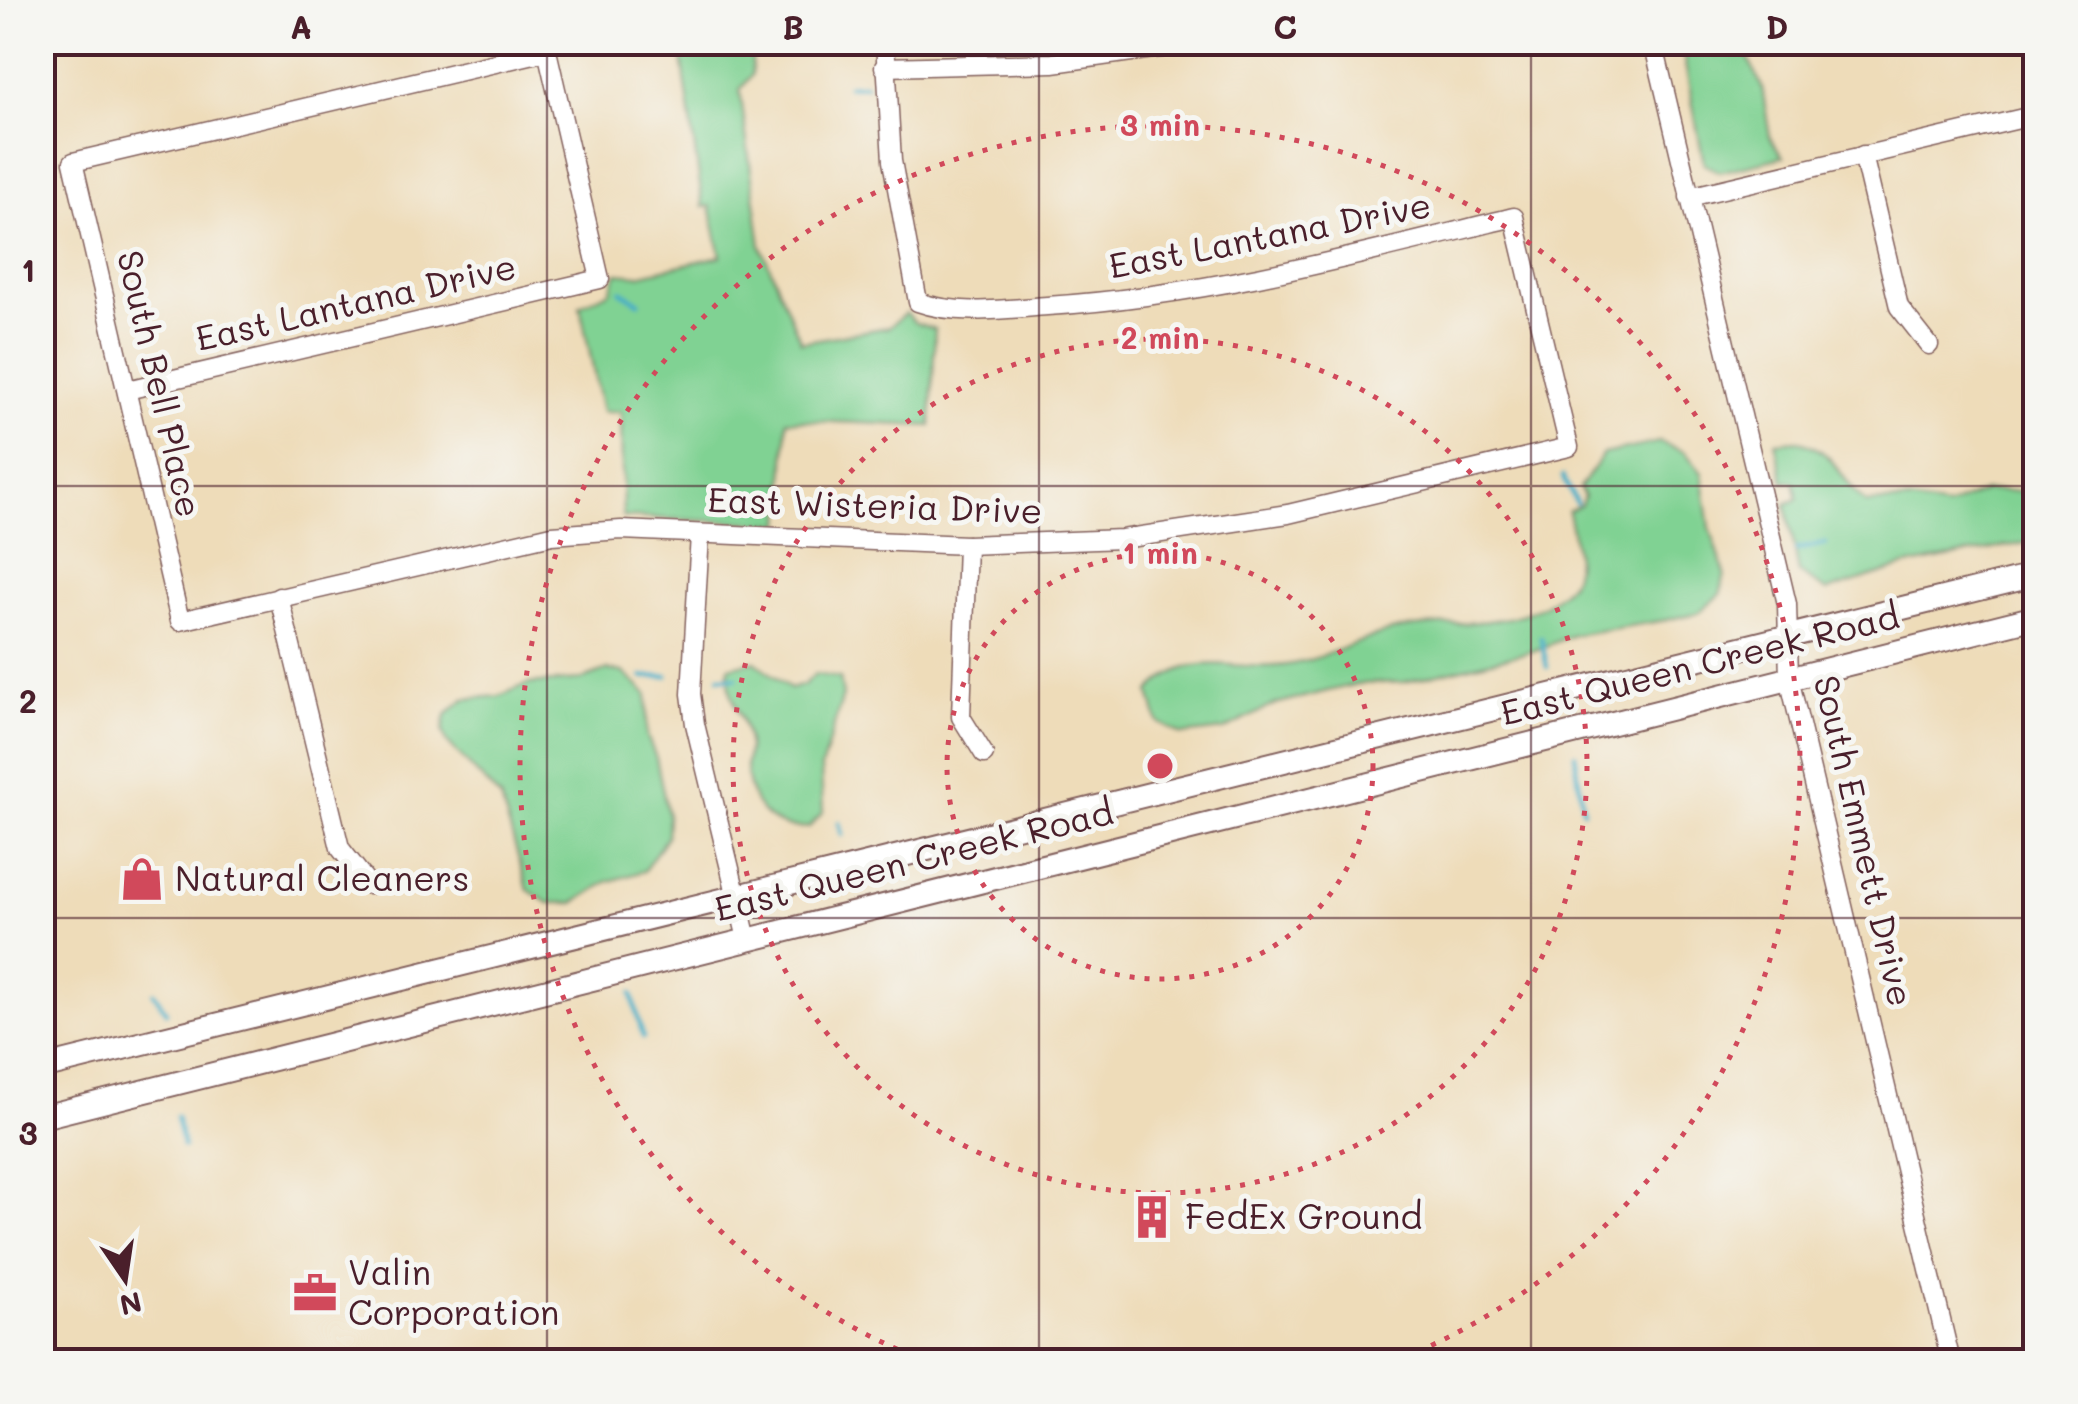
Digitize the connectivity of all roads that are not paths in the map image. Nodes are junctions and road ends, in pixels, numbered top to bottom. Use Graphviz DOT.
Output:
graph roads {
  1 [pos="884,42"];
  2 [pos="1203,42"];
  3 [pos="1653,42"];
  4 [pos="546,47"];
  5 [pos="884,67"];
  6 [pos="2036,115"];
  7 [pos="1864,155"];
  8 [pos="1689,196"];
  9 [pos="1929,345"];
  10 [pos="128,390"];
  11 [pos="1569,447"];
  12 [pos="700,534"];
  13 [pos="967,545"];
  14 [pos="2036,575"];
  15 [pos="279,597"];
  16 [pos="2036,617"];
  17 [pos="180,621"];
  18 [pos="1788,644"];
  19 [pos="1789,678"];
  20 [pos="984,754"];
  21 [pos="370,885"];
  22 [pos="736,898"];
  23 [pos="747,939"];
  24 [pos="212,1029"];
  25 [pos="42,1068"];
  26 [pos="222,1070"];
  27 [pos="42,1116"];
  28 [pos="1951,1362"];
  1 -- 5 [label="street"];
  2 -- 5 [label="street"];
  3 -- 8 [label="street, South Emmett Drive"];
  4 -- 10 [label="street, South Bell Place"];
  4 -- 10 [label="street, East Lantana Drive"];
  5 -- 11 [label="street, East Lantana Drive"];
  6 -- 7 [label="street"];
  7 -- 8 [label="street"];
  7 -- 9 [label="street"];
  8 -- 18 [label="street, South Emmett Drive"];
  10 -- 17 [label="street, South Bell Place"];
  11 -- 13 [label="street, East Wisteria Drive"];
  12 -- 13 [label="street, East Wisteria Drive"];
  12 -- 15 [label="street, East Wisteria Drive"];
  12 -- 22 [label="street"];
  13 -- 20 [label="street"];
  14 -- 18 [label="main road, East Queen Creek Road"];
  15 -- 17 [label="street, East Wisteria Drive"];
  15 -- 21 [label="street"];
  16 -- 19 [label="main road, East Queen Creek Road"];
  18 -- 19 [label="street, South Emmett Drive"];
  18 -- 22 [label="main road, East Queen Creek Road"];
  19 -- 23 [label="main road, East Queen Creek Road"];
  19 -- 28 [label="street, South Emmett Drive"];
  22 -- 23 [label="street"];
  22 -- 24 [label="main road, East Queen Creek Road"];
  23 -- 26 [label="main road, East Queen Creek Road"];
  24 -- 25 [label="main road, East Queen Creek Road"];
  24 -- 26 [label="main road"];
  26 -- 27 [label="main road, East Queen Creek Road"];
}
